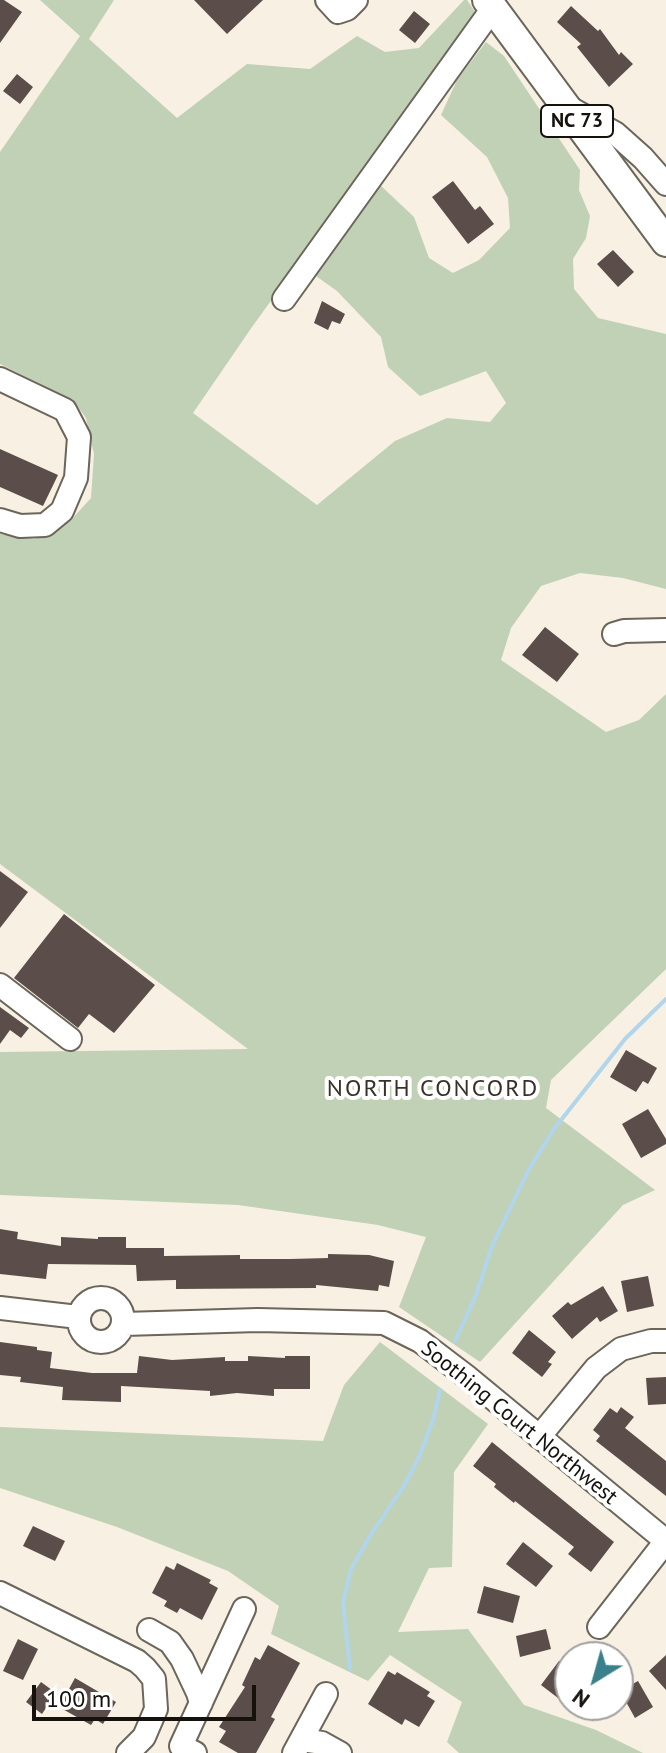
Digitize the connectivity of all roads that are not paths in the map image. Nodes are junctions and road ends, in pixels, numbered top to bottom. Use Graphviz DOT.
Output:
graph roads {
  1 [pos="327,0"];
  2 [pos="356,0"];
  3 [pos="490,4"];
  4 [pos="566,106"];
  5 [pos="666,184"];
  6 [pos="666,242"];
  7 [pos="284,299"];
  8 [pos="0,379"];
  9 [pos="0,520"];
  10 [pos="666,630"];
  11 [pos="614,634"];
  12 [pos="0,985"];
  13 [pos="70,1039"];
  14 [pos="0,1308"];
  15 [pos="78,1317"];
  16 [pos="124,1324"];
  17 [pos="666,1341"];
  18 [pos="539,1437"];
  19 [pos="666,1541"];
  20 [pos="0,1593"];
  21 [pos="244,1609"];
  22 [pos="599,1627"];
  23 [pos="149,1630"];
  24 [pos="326,1694"];
  25 [pos="201,1703"];
  26 [pos="302,1749"];
  27 [pos="128,1753"];
  28 [pos="195,1753"];
  29 [pos="340,1753"];
  1 -- 2 [label="street"];
  3 -- 4 [label="main road, NC 73"];
  3 -- 7 [label="street"];
  4 -- 5 [label="street"];
  4 -- 6 [label="main road, NC 73"];
  8 -- 9 [label="street"];
  10 -- 11 [label="street"];
  12 -- 13 [label="street"];
  14 -- 15 [label="street"];
  15 -- 16 [label="street"];
  15 -- 16 [label="street, Soothing Court Northwest"];
  16 -- 18 [label="street, Soothing Court Northwest"];
  17 -- 18 [label="street"];
  18 -- 19 [label="street, Soothing Court Northwest"];
  19 -- 22 [label="street"];
  20 -- 27 [label="street"];
  21 -- 25 [label="street"];
  23 -- 25 [label="street"];
  24 -- 26 [label="street"];
  25 -- 28 [label="street"];
  26 -- 29 [label="street"];
}
